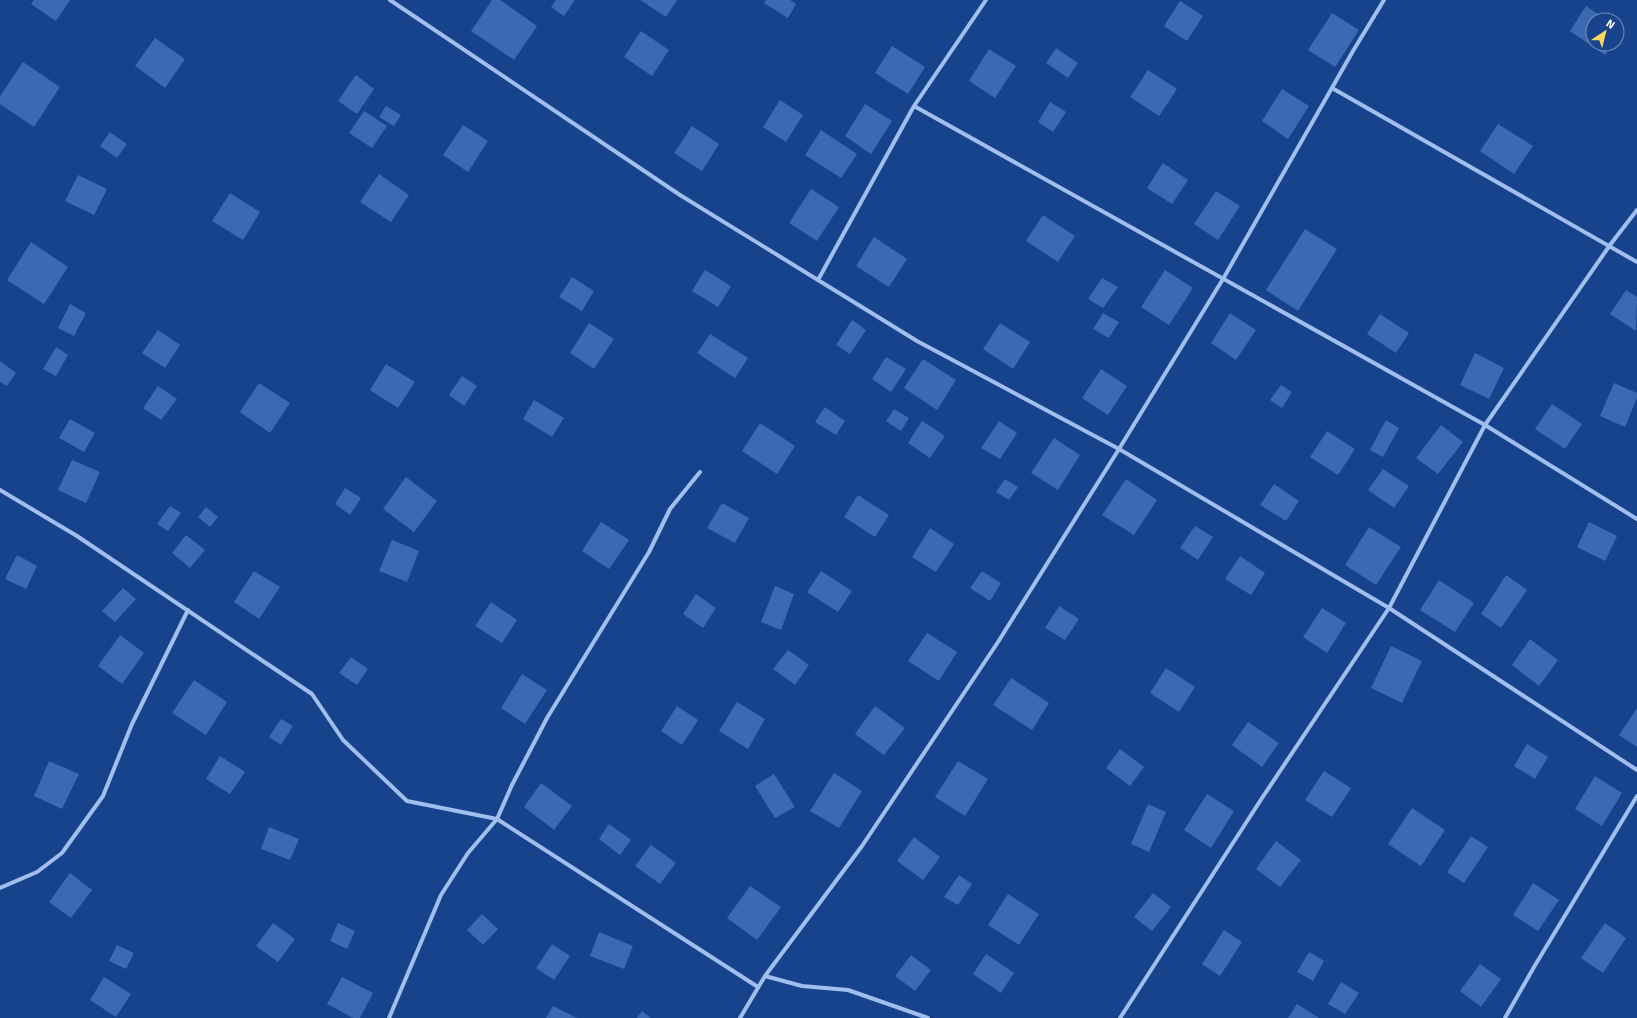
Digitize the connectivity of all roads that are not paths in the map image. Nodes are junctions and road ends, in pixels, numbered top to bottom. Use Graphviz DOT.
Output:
graph roads {
  1 [pos="390,0"];
  2 [pos="986,0"];
  3 [pos="1384,0"];
  4 [pos="1332,88"];
  5 [pos="914,106"];
  6 [pos="1637,210"];
  7 [pos="1610,245"];
  8 [pos="1637,262"];
  9 [pos="1223,279"];
  10 [pos="818,280"];
  11 [pos="1485,425"];
  12 [pos="1119,449"];
  13 [pos="700,472"];
  14 [pos="0,490"];
  15 [pos="1637,519"];
  16 [pos="1389,608"];
  17 [pos="188,610"];
  18 [pos="1637,770"];
  19 [pos="1637,796"];
  20 [pos="497,819"];
  21 [pos="0,888"];
  22 [pos="765,976"];
  23 [pos="758,987"];
  24 [pos="389,1018"];
  25 [pos="740,1018"];
  26 [pos="928,1018"];
  27 [pos="1120,1018"];
  28 [pos="1506,1018"];
  1 -- 10 [label="street"];
  2 -- 5 [label="street"];
  3 -- 4 [label="street"];
  4 -- 7 [label="street"];
  4 -- 9 [label="street"];
  5 -- 9 [label="street"];
  5 -- 10 [label="street"];
  6 -- 7 [label="street"];
  7 -- 8 [label="street"];
  7 -- 11 [label="street"];
  9 -- 11 [label="street"];
  9 -- 12 [label="street"];
  10 -- 12 [label="street"];
  11 -- 15 [label="street"];
  11 -- 16 [label="street"];
  12 -- 16 [label="street"];
  12 -- 22 [label="street"];
  13 -- 20 [label="street"];
  14 -- 17 [label="street"];
  16 -- 18 [label="street"];
  16 -- 27 [label="street"];
  17 -- 20 [label="street"];
  17 -- 21 [label="street"];
  19 -- 28 [label="street"];
  20 -- 23 [label="street"];
  20 -- 24 [label="street"];
  22 -- 23 [label="street"];
  22 -- 26 [label="street"];
  23 -- 25 [label="street"];
}
